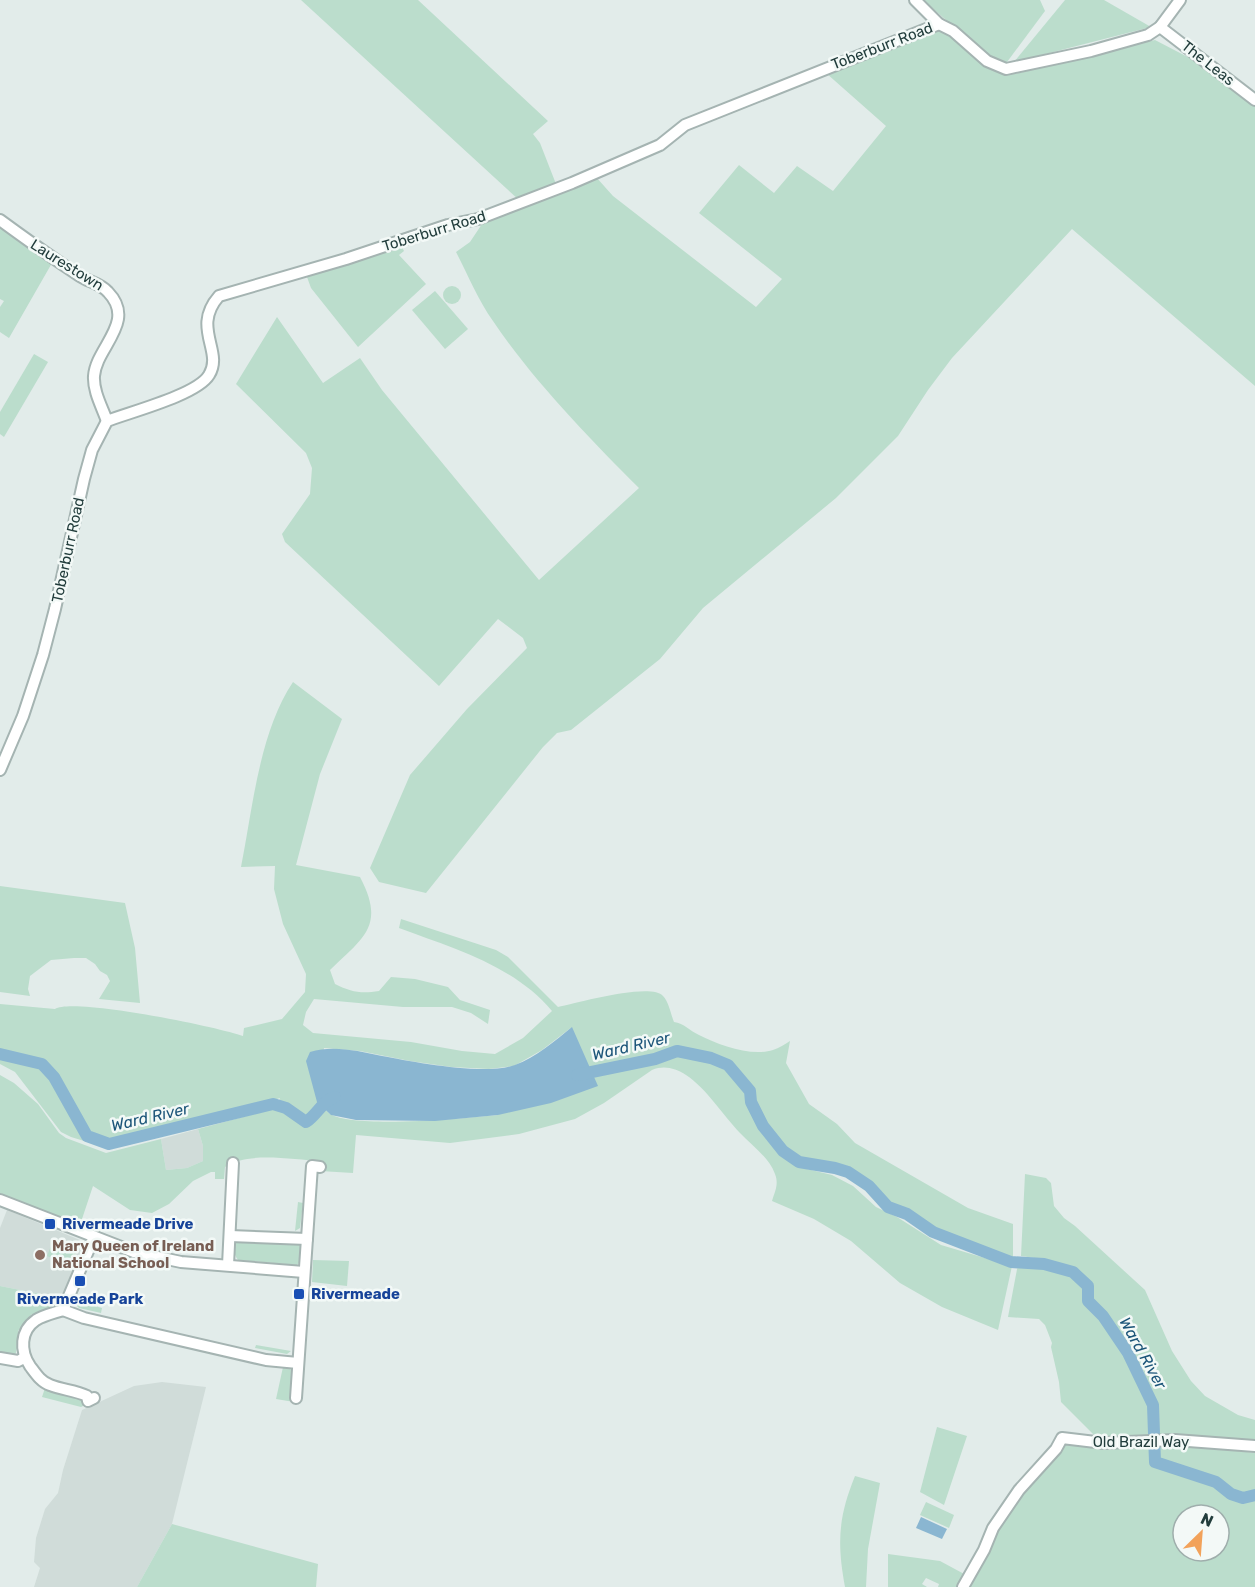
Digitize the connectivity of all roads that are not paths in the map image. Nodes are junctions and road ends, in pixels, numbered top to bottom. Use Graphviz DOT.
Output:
graph roads {
  1 [pos="915,0"];
  2 [pos="1180,0"];
  3 [pos="939,24"];
  4 [pos="1160,27"];
  5 [pos="1255,100"];
  6 [pos="0,220"];
  7 [pos="107,421"];
  8 [pos="0,770"];
  9 [pos="233,1163"];
  10 [pos="320,1167"];
  11 [pos="0,1200"];
  12 [pos="230,1236"];
  13 [pos="94,1237"];
  14 [pos="306,1239"];
  15 [pos="228,1265"];
  16 [pos="304,1272"];
  17 [pos="63,1310"];
  18 [pos="0,1358"];
  19 [pos="24,1358"];
  20 [pos="298,1363"];
  21 [pos="94,1398"];
  22 [pos="296,1398"];
  23 [pos="1255,1446"];
  24 [pos="963,1587"];
  1 -- 3 [label="street"];
  2 -- 4 [label="street"];
  3 -- 4 [label="street, Toberburr Road"];
  3 -- 7 [label="street, Toberburr Road"];
  4 -- 5 [label="street, The Leas"];
  6 -- 7 [label="street, Laurestown"];
  7 -- 8 [label="street, Toberburr Road"];
  9 -- 12 [label="street"];
  10 -- 14 [label="street"];
  11 -- 13 [label="street"];
  12 -- 14 [label="street"];
  12 -- 15 [label="street"];
  13 -- 15 [label="street"];
  13 -- 17 [label="street"];
  14 -- 16 [label="street"];
  15 -- 16 [label="street"];
  16 -- 20 [label="street"];
  17 -- 19 [label="street"];
  17 -- 20 [label="street"];
  18 -- 19 [label="street"];
  19 -- 21 [label="street"];
  20 -- 22 [label="street"];
  23 -- 24 [label="street, Old Brazil Way"];
}
